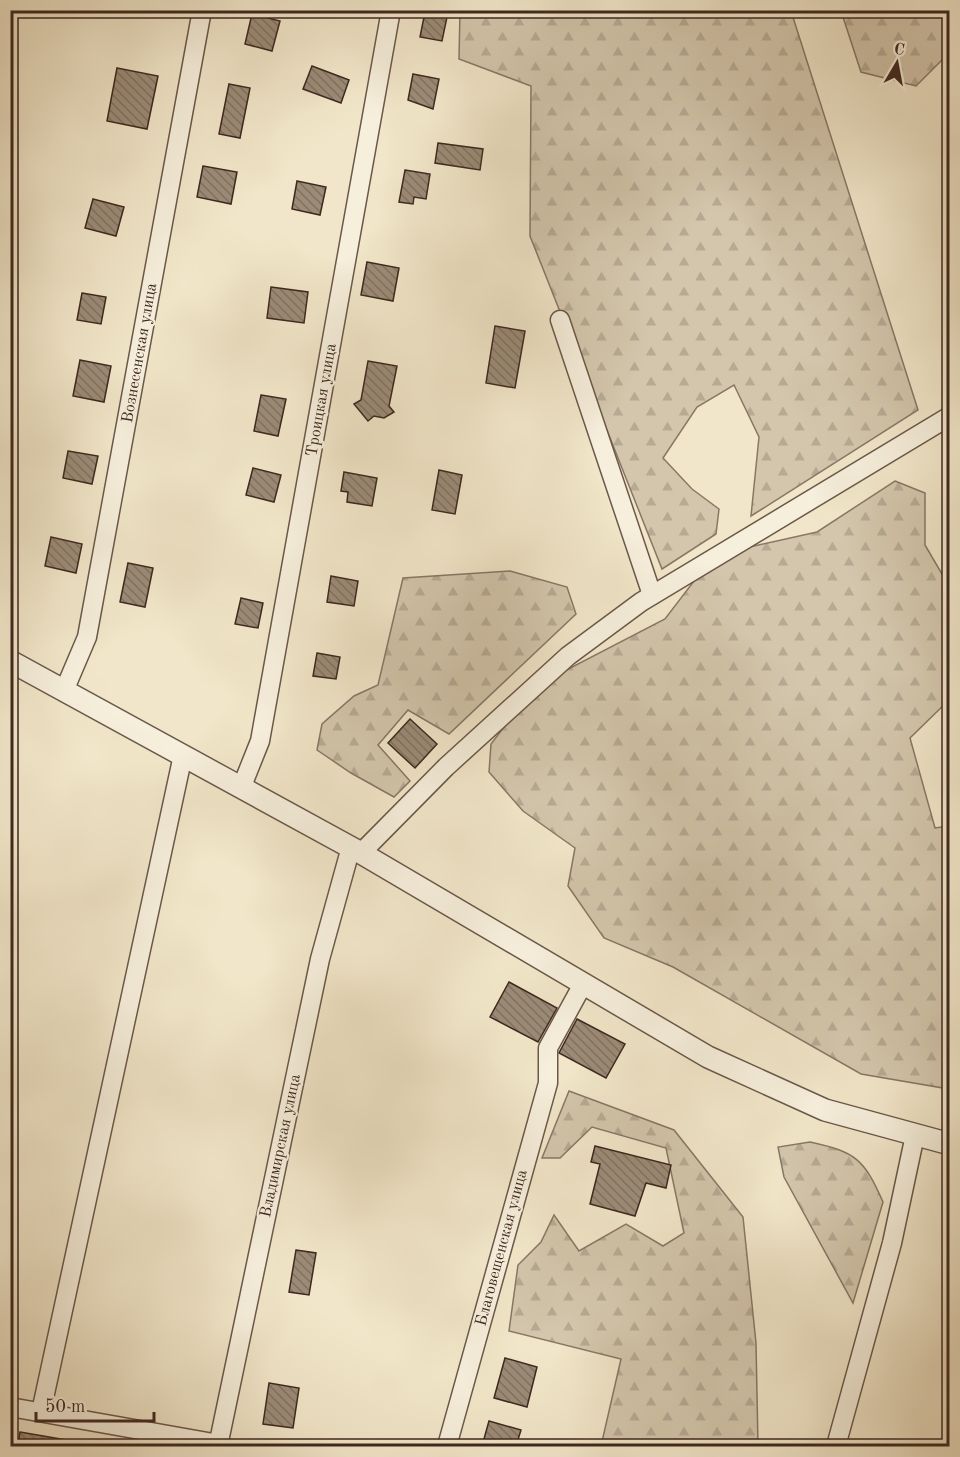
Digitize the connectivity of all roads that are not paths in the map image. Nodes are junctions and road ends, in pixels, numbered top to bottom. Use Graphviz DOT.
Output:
graph roads {
  1 [pos="202,10"];
  2 [pos="391,10"];
  3 [pos="560,320"];
  4 [pos="950,416"];
  5 [pos="652,595"];
  6 [pos="10,661"];
  7 [pos="64,691"];
  8 [pos="183,755"];
  9 [pos="242,786"];
  10 [pos="356,850"];
  11 [pos="583,984"];
  12 [pos="915,1135"];
  13 [pos="950,1144"];
  14 [pos="10,1407"];
  15 [pos="40,1412"];
  16 [pos="218,1445"];
  17 [pos="447,1446"];
  18 [pos="836,1446"];
  1 -- 7 [label="street, Вознесенская улица"];
  2 -- 9 [label="street, Троицкая улица"];
  3 -- 5 [label="street"];
  4 -- 5 [label="street"];
  5 -- 10 [label="street"];
  6 -- 7 [label="street"];
  7 -- 8 [label="street"];
  8 -- 9 [label="street"];
  8 -- 15 [label="street"];
  9 -- 10 [label="street"];
  10 -- 11 [label="street"];
  10 -- 16 [label="street, Владимирская улица"];
  11 -- 12 [label="street"];
  11 -- 17 [label="street, Благовещенская улица"];
  12 -- 13 [label="street"];
  12 -- 18 [label="street"];
  14 -- 15 [label="street"];
  15 -- 16 [label="street"];
}
